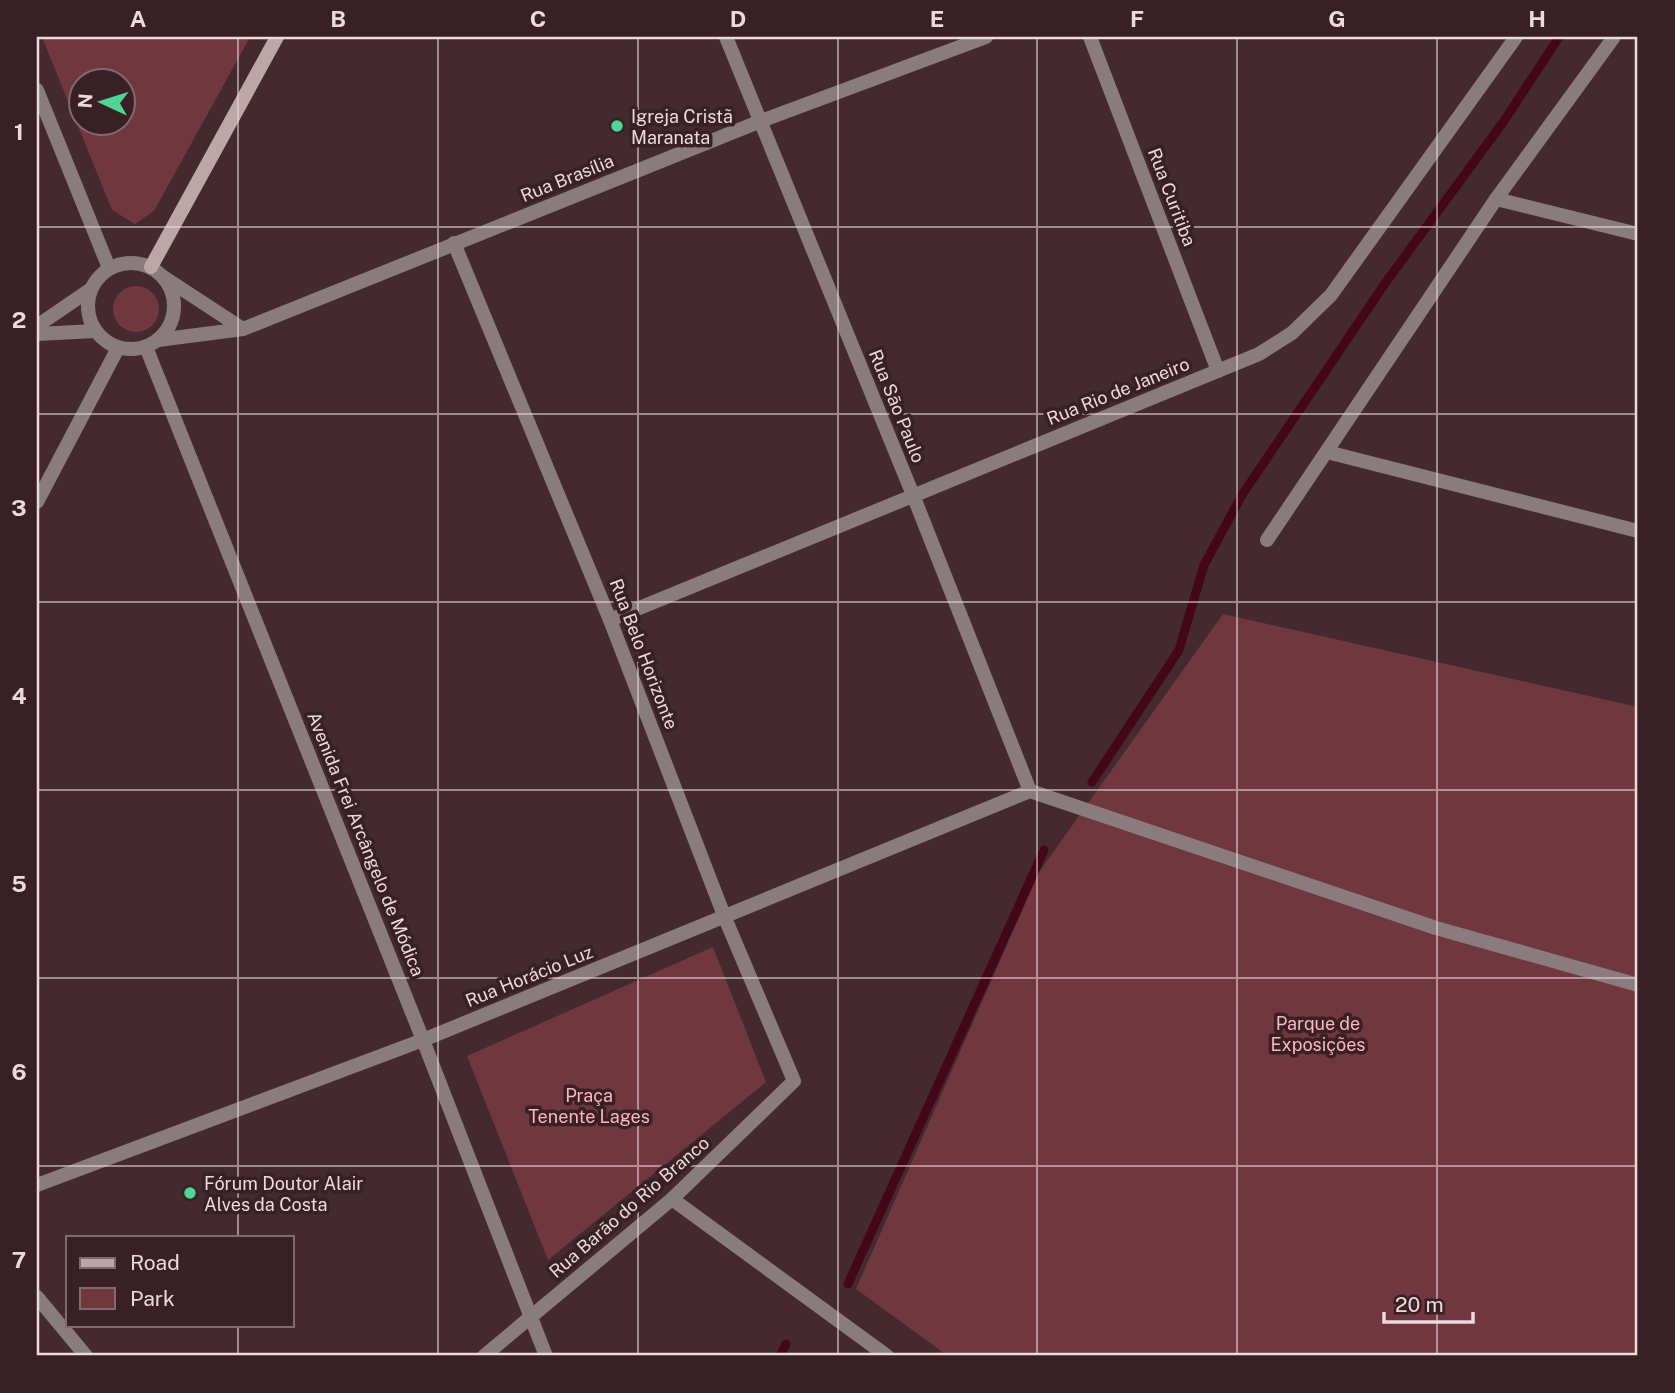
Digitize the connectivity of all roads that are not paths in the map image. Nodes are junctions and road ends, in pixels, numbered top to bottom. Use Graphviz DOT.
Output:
graph roads {
  1 [pos="277,37"];
  2 [pos="726,37"];
  3 [pos="986,37"];
  4 [pos="1090,37"];
  5 [pos="1516,37"];
  6 [pos="1614,37"];
  7 [pos="37,90"];
  8 [pos="761,121"];
  9 [pos="1496,199"];
  10 [pos="1638,234"];
  11 [pos="454,243"];
  12 [pos="110,268"];
  13 [pos="157,272"];
  14 [pos="91,289"];
  15 [pos="37,326"];
  16 [pos="243,329"];
  17 [pos="95,331"];
  18 [pos="37,334"];
  19 [pos="152,344"];
  20 [pos="118,348"];
  21 [pos="1218,371"];
  22 [pos="1327,452"];
  23 [pos="913,495"];
  24 [pos="37,502"];
  25 [pos="1638,531"];
  26 [pos="1267,540"];
  27 [pos="610,620"];
  28 [pos="1030,792"];
  29 [pos="724,918"];
  30 [pos="1638,985"];
  31 [pos="424,1040"];
  32 [pos="793,1081"];
  33 [pos="37,1185"];
  34 [pos="672,1199"];
  35 [pos="37,1297"];
  36 [pos="530,1319"];
  37 [pos="86,1356"];
  38 [pos="484,1356"];
  39 [pos="546,1356"];
  40 [pos="887,1356"];
  1 -- 13 [label="main road"];
  2 -- 8 [label="street, Rua São Paulo"];
  3 -- 8 [label="street, Rua Brasília"];
  4 -- 21 [label="street, Rua Curitiba"];
  5 -- 21 [label="street, Rua Rio de Janeiro"];
  6 -- 9 [label="street"];
  7 -- 12 [label="street"];
  8 -- 11 [label="street, Rua Brasília"];
  8 -- 23 [label="street, Rua São Paulo"];
  9 -- 10 [label="street"];
  9 -- 22 [label="street"];
  11 -- 16 [label="street, Rua Brasília"];
  11 -- 27 [label="street, Rua Belo Horizonte"];
  12 -- 13 [label="street"];
  12 -- 14 [label="street"];
  13 -- 16 [label="street"];
  13 -- 19 [label="street"];
  14 -- 15 [label="street"];
  14 -- 17 [label="street"];
  16 -- 19 [label="street, Rua Brasília"];
  17 -- 18 [label="street"];
  17 -- 20 [label="street"];
  19 -- 20 [label="street"];
  19 -- 31 [label="street, Avenida Frei Arcângelo de Módica"];
  20 -- 24 [label="street"];
  21 -- 23 [label="street, Rua Rio de Janeiro"];
  22 -- 25 [label="street"];
  22 -- 26 [label="street"];
  23 -- 27 [label="street, Rua Rio de Janeiro"];
  23 -- 28 [label="street, Rua São Paulo"];
  27 -- 29 [label="street, Rua Belo Horizonte"];
  28 -- 29 [label="street, Rua Horácio Luz"];
  28 -- 30 [label="street"];
  29 -- 31 [label="street, Rua Horácio Luz"];
  29 -- 32 [label="street, Rua Belo Horizonte"];
  31 -- 33 [label="street, Rua Horácio Luz"];
  31 -- 36 [label="street, Avenida Frei Arcângelo de Módica"];
  32 -- 34 [label="street, Rua Barão do Rio Branco"];
  34 -- 36 [label="street, Rua Barão do Rio Branco"];
  34 -- 40 [label="street"];
  35 -- 37 [label="street"];
  36 -- 38 [label="street, Rua Barão do Rio Branco"];
  36 -- 39 [label="street, Avenida Frei Arcângelo de Módica"];
}
